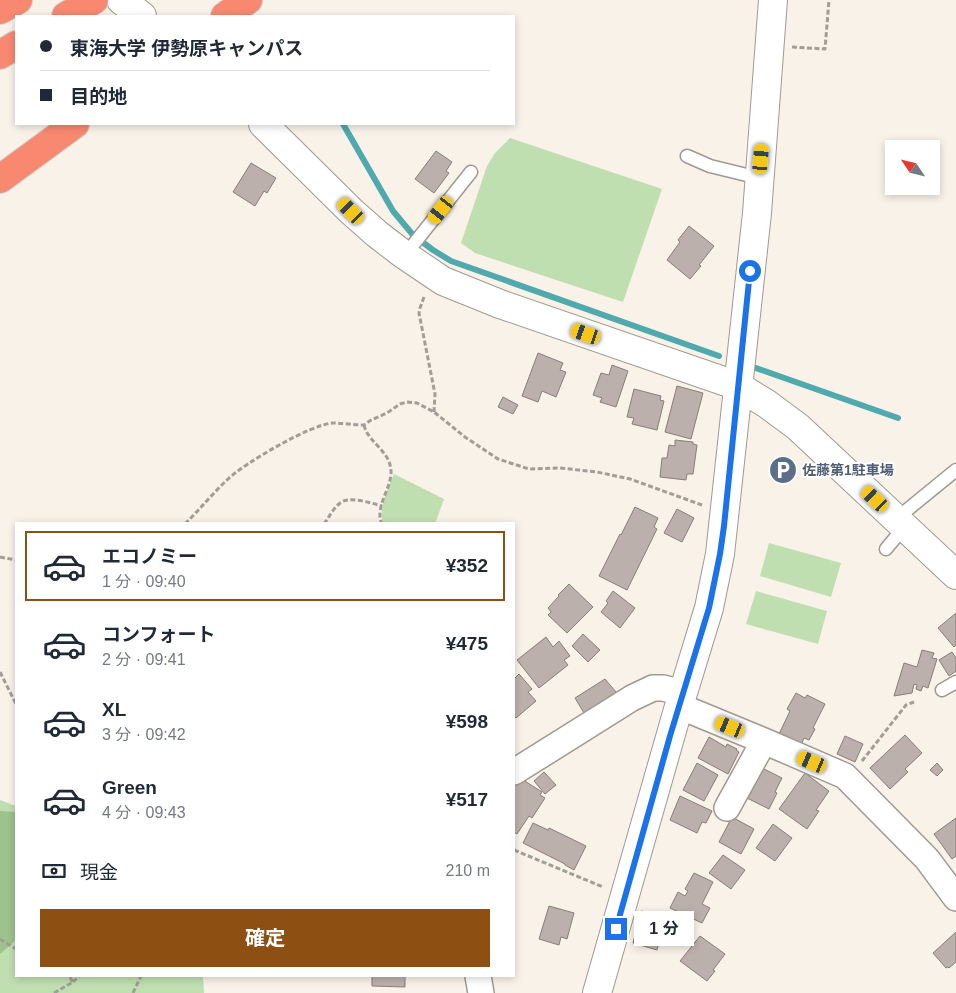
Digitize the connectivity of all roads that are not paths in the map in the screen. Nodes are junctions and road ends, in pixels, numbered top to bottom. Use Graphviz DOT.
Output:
graph roads {
  1 [pos="18,0"];
  2 [pos="94,0"];
  3 [pos="121,0"];
  4 [pos="248,0"];
  5 [pos="773,0"];
  6 [pos="0,10"];
  7 [pos="68,15"];
  8 [pos="141,15"];
  9 [pos="226,15"];
  10 [pos="15,47"];
  11 [pos="0,55"];
  12 [pos="74,125"];
  13 [pos="264,125"];
  14 [pos="687,156"];
  15 [pos="470,172"];
  16 [pos="760,178"];
  17 [pos="0,179"];
  18 [pos="414,244"];
  19 [pos="738,386"];
  20 [pos="956,470"];
  21 [pos="901,523"];
  22 [pos="886,549"];
  23 [pos="956,575"];
  24 [pos="956,682"];
  25 [pos="942,690"];
  26 [pos="681,700"];
  27 [pos="764,741"];
  28 [pos="515,771"];
  29 [pos="727,808"];
  30 [pos="956,898"];
  31 [pos="478,977"];
  32 [pos="481,993"];
  33 [pos="597,993"];
  1 -- 6 [label="highway"];
  2 -- 7 [label="highway"];
  3 -- 8 [label="street"];
  4 -- 9 [label="highway"];
  5 -- 16 [label="street"];
  10 -- 11 [label="highway"];
  12 -- 17 [label="highway"];
  13 -- 18 [label="street"];
  14 -- 16 [label="lane"];
  15 -- 18 [label="lane"];
  16 -- 19 [label="street"];
  18 -- 19 [label="street"];
  19 -- 21 [label="street"];
  19 -- 26 [label="street"];
  20 -- 21 [label="lane"];
  21 -- 22 [label="lane"];
  21 -- 23 [label="street"];
  24 -- 25 [label="lane"];
  26 -- 27 [label="street"];
  26 -- 28 [label="street"];
  26 -- 33 [label="street"];
  27 -- 29 [label="street"];
  27 -- 30 [label="street"];
  31 -- 32 [label="street"];
}
